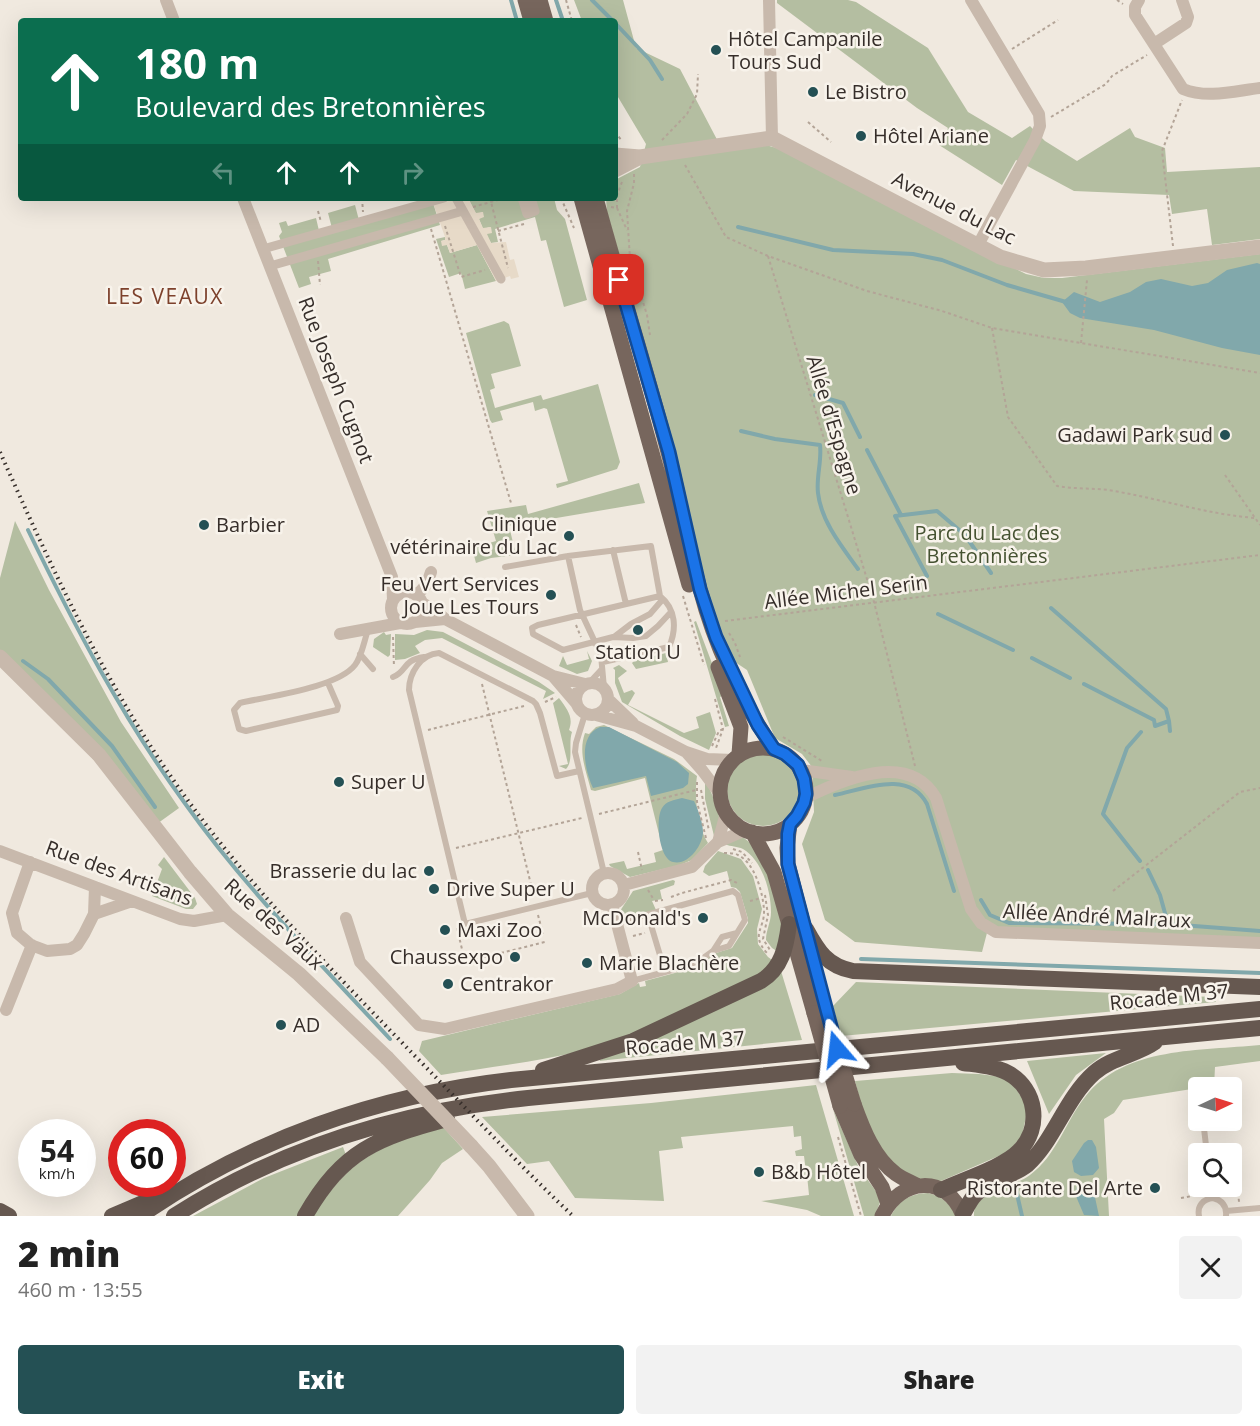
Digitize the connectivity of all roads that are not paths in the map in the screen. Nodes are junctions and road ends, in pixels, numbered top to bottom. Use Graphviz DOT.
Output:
graph roads {
  1 [pos="166,0"];
  2 [pos="525,0"];
  3 [pos="540,0"];
  4 [pos="769,0"];
  5 [pos="971,0"];
  6 [pos="1139,0"];
  7 [pos="1182,0"];
  8 [pos="173,18"];
  9 [pos="530,18"];
  10 [pos="545,18"];
  11 [pos="1156,47"];
  12 [pos="1260,88"];
  13 [pos="772,138"];
  14 [pos="618,155"];
  15 [pos="646,156"];
  16 [pos="622,175"];
  17 [pos="244,201"];
  18 [pos="433,201"];
  19 [pos="458,201"];
  20 [pos="523,201"];
  21 [pos="532,201"];
  22 [pos="582,201"];
  23 [pos="601,202"];
  24 [pos="463,211"];
  25 [pos="978,245"];
  26 [pos="1260,247"];
  27 [pos="263,249"];
  28 [pos="270,266"];
  29 [pos="501,279"];
  30 [pos="613,550"];
  31 [pos="568,556"];
  32 [pos="505,567"];
  33 [pos="431,572"];
  34 [pos="392,577"];
  35 [pos="415,597"];
  36 [pos="661,597"];
  37 [pos="392,603"];
  38 [pos="626,604"];
  39 [pos="671,612"];
  40 [pos="582,615"];
  41 [pos="445,620"];
  42 [pos="415,622"];
  43 [pos="400,623"];
  44 [pos="375,627"];
  45 [pos="340,634"];
  46 [pos="613,637"];
  47 [pos="595,642"];
  48 [pos="360,654"];
  49 [pos="0,657"];
  50 [pos="425,657"];
  51 [pos="602,665"];
  52 [pos="374,669"];
  53 [pos="553,676"];
  54 [pos="394,677"];
  55 [pos="328,683"];
  56 [pos="587,683"];
  57 [pos="606,694"];
  58 [pos="586,711"];
  59 [pos="636,726"];
  60 [pos="776,742"];
  61 [pos="686,752"];
  62 [pos="736,757"];
  63 [pos="801,770"];
  64 [pos="579,771"];
  65 [pos="854,778"];
  66 [pos="720,794"];
  67 [pos="805,798"];
  68 [pos="726,813"];
  69 [pos="790,824"];
  70 [pos="749,831"];
  71 [pos="718,842"];
  72 [pos="0,851"];
  73 [pos="30,862"];
  74 [pos="604,873"];
  75 [pos="624,885"];
  76 [pos="95,887"];
  77 [pos="592,893"];
  78 [pos="132,901"];
  79 [pos="612,905"];
  80 [pos="94,914"];
  81 [pos="227,915"];
  82 [pos="648,915"];
  83 [pos="346,918"];
  84 [pos="617,924"];
  85 [pos="789,924"];
  86 [pos="806,929"];
  87 [pos="737,933"];
  88 [pos="1260,943"];
  89 [pos="32,945"];
  90 [pos="713,951"];
  91 [pos="665,972"];
  92 [pos="633,981"];
  93 [pos="1260,987"];
  94 [pos="1260,1009"];
  95 [pos="6,1010"];
  96 [pos="820,1013"];
  97 [pos="1260,1028"];
  98 [pos="1162,1038"];
  99 [pos="933,1060"];
  100 [pos="511,1080"];
  101 [pos="528,1098"];
  102 [pos="847,1105"];
  103 [pos="195,1182"];
  104 [pos="918,1186"];
  105 [pos="941,1190"];
  106 [pos="1211,1198"];
  107 [pos="1260,1208"];
  108 [pos="885,1210"];
  109 [pos="0,1211"];
  110 [pos="1226,1214"];
  111 [pos="963,1215"];
  112 [pos="9,1216"];
  113 [pos="112,1216"];
  114 [pos="140,1216"];
  115 [pos="174,1216"];
  116 [pos="304,1216"];
  117 [pos="527,1216"];
  118 [pos="1199,1216"];
  1 -- 8 [label="street"];
  2 -- 9 [label="main road"];
  3 -- 10 [label="main road"];
  4 -- 13 [label="street"];
  5 -- 25 [label="street"];
  6 -- 11 [label="street"];
  7 -- 11 [label="street"];
  11 -- 12 [label="street"];
  13 -- 15 [label="street"];
  13 -- 25 [label="street, Avenue du Lac"];
  14 -- 15 [label="street"];
  15 -- 16 [label="street"];
  17 -- 27 [label="street, Rue Joseph Cugnot"];
  18 -- 27 [label="street"];
  19 -- 24 [label="street"];
  20 -- 21 [label="street"];
  22 -- 62 [label="main road"];
  23 -- 60 [label="main road"];
  24 -- 28 [label="street"];
  24 -- 29 [label="street"];
  25 -- 26 [label="street, Avenue du Lac"];
  27 -- 28 [label="street, Rue Joseph Cugnot"];
  28 -- 34 [label="street, Rue Joseph Cugnot"];
  30 -- 31 [label="lane"];
  30 -- 36 [label="lane"];
  30 -- 38 [label="lane"];
  31 -- 32 [label="lane"];
  31 -- 40 [label="lane"];
  33 -- 35 [label="street"];
  34 -- 35 [label="street, Rue Joseph Cugnot"];
  34 -- 37 [label="street, Rue Joseph Cugnot"];
  35 -- 37 [label="street"];
  35 -- 41 [label="street, Rue Joseph Cugnot"];
  35 -- 42 [label="street"];
  36 -- 38 [label="lane"];
  36 -- 39 [label="lane"];
  36 -- 46 [label="lane"];
  37 -- 43 [label="street"];
  37 -- 44 [label="street"];
  38 -- 40 [label="lane"];
  39 -- 46 [label="lane"];
  39 -- 51 [label="lane"];
  40 -- 47 [label="lane"];
  40 -- 47 [label="lane"];
  41 -- 42 [label="street"];
  41 -- 53 [label="street, Rue Joseph Cugnot"];
  42 -- 43 [label="street"];
  43 -- 44 [label="street"];
  44 -- 45 [label="street"];
  44 -- 48 [label="lane"];
  46 -- 47 [label="lane"];
  47 -- 51 [label="lane"];
  48 -- 52 [label="lane"];
  48 -- 55 [label="lane"];
  49 -- 81 [label="street, Rue des Vaux"];
  50 -- 54 [label="lane"];
  50 -- 64 [label="lane"];
  50 -- 77 [label="lane"];
  51 -- 56 [label="lane"];
  51 -- 57 [label="lane"];
  53 -- 56 [label="street, Rue Joseph Cugnot"];
  53 -- 58 [label="street, Rue Joseph Cugnot"];
  55 -- 55 [label="lane"];
  56 -- 57 [label="street"];
  56 -- 58 [label="street"];
  57 -- 58 [label="street"];
  57 -- 59 [label="street"];
  58 -- 59 [label="street"];
  58 -- 64 [label="lane"];
  59 -- 61 [label="street"];
  60 -- 62 [label="main road"];
  60 -- 63 [label="main road"];
  61 -- 62 [label="street"];
  61 -- 66 [label="street"];
  62 -- 66 [label="main road"];
  63 -- 65 [label="street"];
  63 -- 67 [label="main road"];
  64 -- 74 [label="lane"];
  65 -- 67 [label="street"];
  65 -- 88 [label="street, Allée André Malraux"];
  66 -- 68 [label="main road"];
  67 -- 69 [label="main road"];
  68 -- 70 [label="main road"];
  68 -- 71 [label="street"];
  69 -- 70 [label="main road"];
  69 -- 86 [label="main road"];
  70 -- 71 [label="street"];
  70 -- 85 [label="main road"];
  71 -- 75 [label="street"];
  72 -- 73 [label="street, Rue des Artisans"];
  73 -- 76 [label="street, Rue des Artisans"];
  73 -- 89 [label="street"];
  74 -- 75 [label="street"];
  74 -- 77 [label="street"];
  75 -- 79 [label="street"];
  76 -- 78 [label="street, Rue des Artisans"];
  76 -- 80 [label="street"];
  77 -- 79 [label="street"];
  78 -- 80 [label="street"];
  78 -- 81 [label="street, Rue des Artisans"];
  79 -- 84 [label="street"];
  80 -- 89 [label="street"];
  81 -- 117 [label="street, Rue des Vaux, bridge"];
  82 -- 84 [label="lane"];
  82 -- 87 [label="lane"];
  82 -- 91 [label="lane"];
  83 -- 92 [label="street"];
  84 -- 92 [label="street"];
  85 -- 96 [label="main road"];
  85 -- 100 [label="highway"];
  86 -- 93 [label="highway"];
  86 -- 96 [label="main road"];
  87 -- 90 [label="lane"];
  87 -- 90 [label="lane"];
  89 -- 95 [label="street"];
  90 -- 91 [label="lane"];
  91 -- 92 [label="lane"];
  94 -- 100 [label="highway, Rocade M 37"];
  96 -- 102 [label="main road, bridge"];
  97 -- 98 [label="highway, Rocade M 37"];
  98 -- 99 [label="highway, Rocade M 37"];
  98 -- 111 [label="highway"];
  99 -- 101 [label="highway, Rocade M 37"];
  99 -- 105 [label="highway"];
  100 -- 103 [label="highway, Rocade M 37"];
  101 -- 115 [label="highway, Rocade M 37"];
  101 -- 116 [label="highway"];
  102 -- 104 [label="main road"];
  102 -- 108 [label="main road"];
  103 -- 113 [label="highway"];
  103 -- 114 [label="highway, Rocade M 37"];
  104 -- 105 [label="main road"];
  104 -- 108 [label="main road"];
  105 -- 111 [label="main road"];
  106 -- 110 [label="lane"];
  106 -- 118 [label="lane"];
  107 -- 110 [label="lane"];
  109 -- 112 [label="highway"];
}
